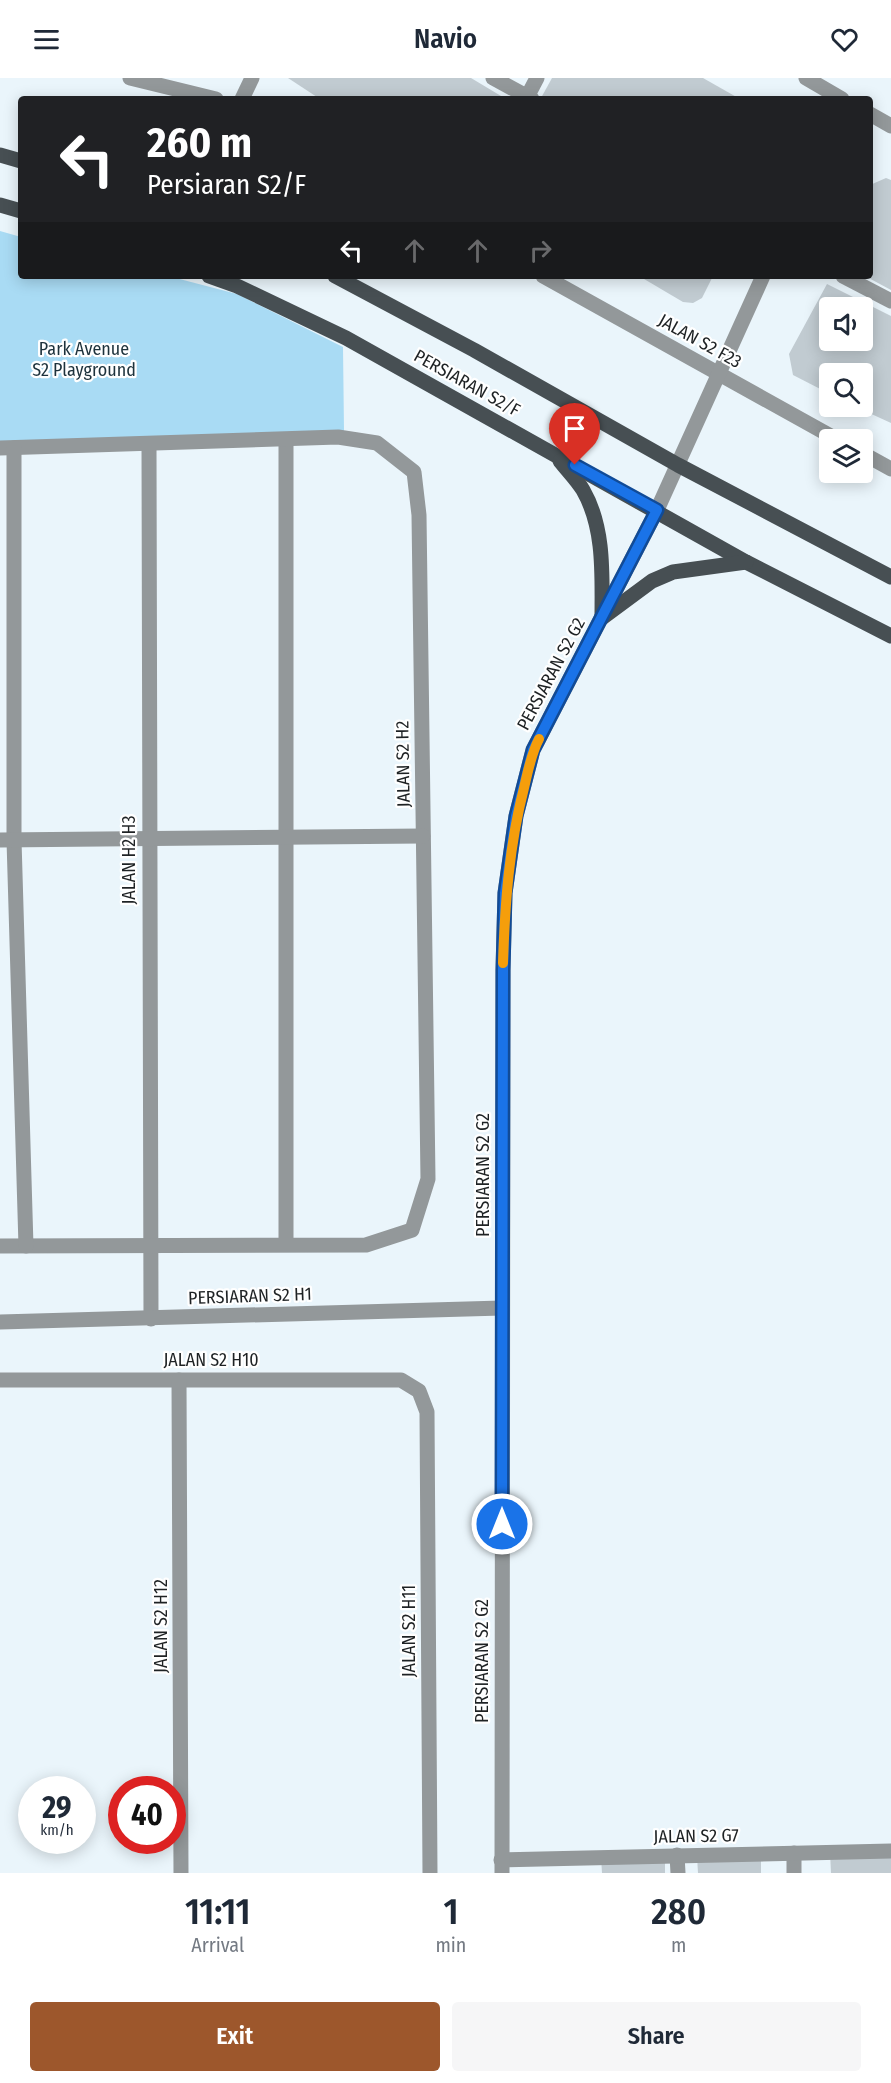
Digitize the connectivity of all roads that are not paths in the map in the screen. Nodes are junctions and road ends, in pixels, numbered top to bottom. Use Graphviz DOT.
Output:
graph roads {
  1 [pos="130,78"];
  2 [pos="252,78"];
  3 [pos="493,78"];
  4 [pos="537,78"];
  5 [pos="806,78"];
  6 [pos="204,96"];
  7 [pos="243,96"];
  8 [pos="524,96"];
  9 [pos="529,96"];
  10 [pos="837,96"];
  11 [pos="873,116"];
  12 [pos="891,126"];
  13 [pos="0,155"];
  14 [pos="18,160"];
  15 [pos="0,205"];
  16 [pos="18,211"];
  17 [pos="217,279"];
  18 [pos="341,279"];
  19 [pos="548,279"];
  20 [pos="762,279"];
  21 [pos="849,279"];
  22 [pos="891,301"];
  23 [pos="717,373"];
  24 [pos="819,429"];
  25 [pos="286,440"];
  26 [pos="149,445"];
  27 [pos="7,448"];
  28 [pos="555,454"];
  29 [pos="873,459"];
  30 [pos="678,465"];
  31 [pos="891,469"];
  32 [pos="657,510"];
  33 [pos="746,562"];
  34 [pos="891,578"];
  35 [pos="602,618"];
  36 [pos="891,636"];
  37 [pos="423,836"];
  38 [pos="286,837"];
  39 [pos="7,840"];
  40 [pos="148,840"];
  41 [pos="286,1244"];
  42 [pos="152,1245"];
  43 [pos="0,1246"];
  44 [pos="26,1246"];
  45 [pos="502,1308"];
  46 [pos="152,1319"];
  47 [pos="0,1322"];
  48 [pos="0,1380"];
  49 [pos="179,1380"];
  50 [pos="419,1390"];
  51 [pos="891,1851"];
  52 [pos="794,1853"];
  53 [pos="677,1856"];
  54 [pos="502,1866"];
  55 [pos="568,1866"];
  56 [pos="181,1873"];
  57 [pos="430,1873"];
  58 [pos="678,1873"];
  59 [pos="794,1873"];
  1 -- 6 [label="street"];
  2 -- 7 [label="street"];
  3 -- 8 [label="street"];
  4 -- 9 [label="street"];
  5 -- 10 [label="street"];
  11 -- 12 [label="street"];
  13 -- 14 [label="main road"];
  15 -- 16 [label="main road"];
  17 -- 28 [label="main road, PERSIARAN S2/F"];
  18 -- 30 [label="main road, PERSIARAN S2/F"];
  19 -- 23 [label="street, JALAN S2 F23"];
  20 -- 23 [label="street, PERSIARAN S2 G2"];
  21 -- 22 [label="street"];
  23 -- 24 [label="street, JALAN S2 F23"];
  23 -- 30 [label="street, PERSIARAN S2 G2"];
  25 -- 26 [label="street"];
  25 -- 37 [label="street, JALAN S2 H2"];
  25 -- 38 [label="street"];
  26 -- 27 [label="street"];
  26 -- 40 [label="street, JALAN H2 H3"];
  27 -- 39 [label="street"];
  28 -- 32 [label="main road, PERSIARAN S2/F"];
  28 -- 35 [label="main road"];
  29 -- 31 [label="street"];
  30 -- 32 [label="street, PERSIARAN S2 G2"];
  30 -- 34 [label="main road, PERSIARAN S2/F"];
  32 -- 33 [label="main road, PERSIARAN S2/F"];
  32 -- 35 [label="street, PERSIARAN S2 G2"];
  33 -- 35 [label="main road"];
  33 -- 36 [label="main road, PERSIARAN S2/F"];
  35 -- 45 [label="street, PERSIARAN S2 G2"];
  37 -- 38 [label="street"];
  37 -- 41 [label="street, JALAN S2 H2"];
  38 -- 40 [label="street"];
  38 -- 41 [label="street"];
  39 -- 40 [label="street"];
  39 -- 44 [label="street"];
  40 -- 42 [label="street, JALAN H2 H3"];
  41 -- 42 [label="street"];
  42 -- 44 [label="street"];
  42 -- 46 [label="street, JALAN H2 H3"];
  43 -- 44 [label="street"];
  45 -- 46 [label="street, PERSIARAN S2 H1"];
  45 -- 54 [label="street, PERSIARAN S2 G2"];
  46 -- 47 [label="street, PERSIARAN S2 H1"];
  48 -- 49 [label="street, JALAN S2 H10"];
  49 -- 50 [label="street, JALAN S2 H10"];
  49 -- 56 [label="street, JALAN S2 H12"];
  50 -- 57 [label="street, JALAN S2 H11"];
  51 -- 52 [label="street, JALAN S2 G7"];
  52 -- 53 [label="street, JALAN S2 G7"];
  52 -- 59 [label="street"];
  53 -- 55 [label="street, JALAN S2 G7"];
  53 -- 58 [label="street"];
  54 -- 55 [label="street, JALAN S2 G7"];
}
